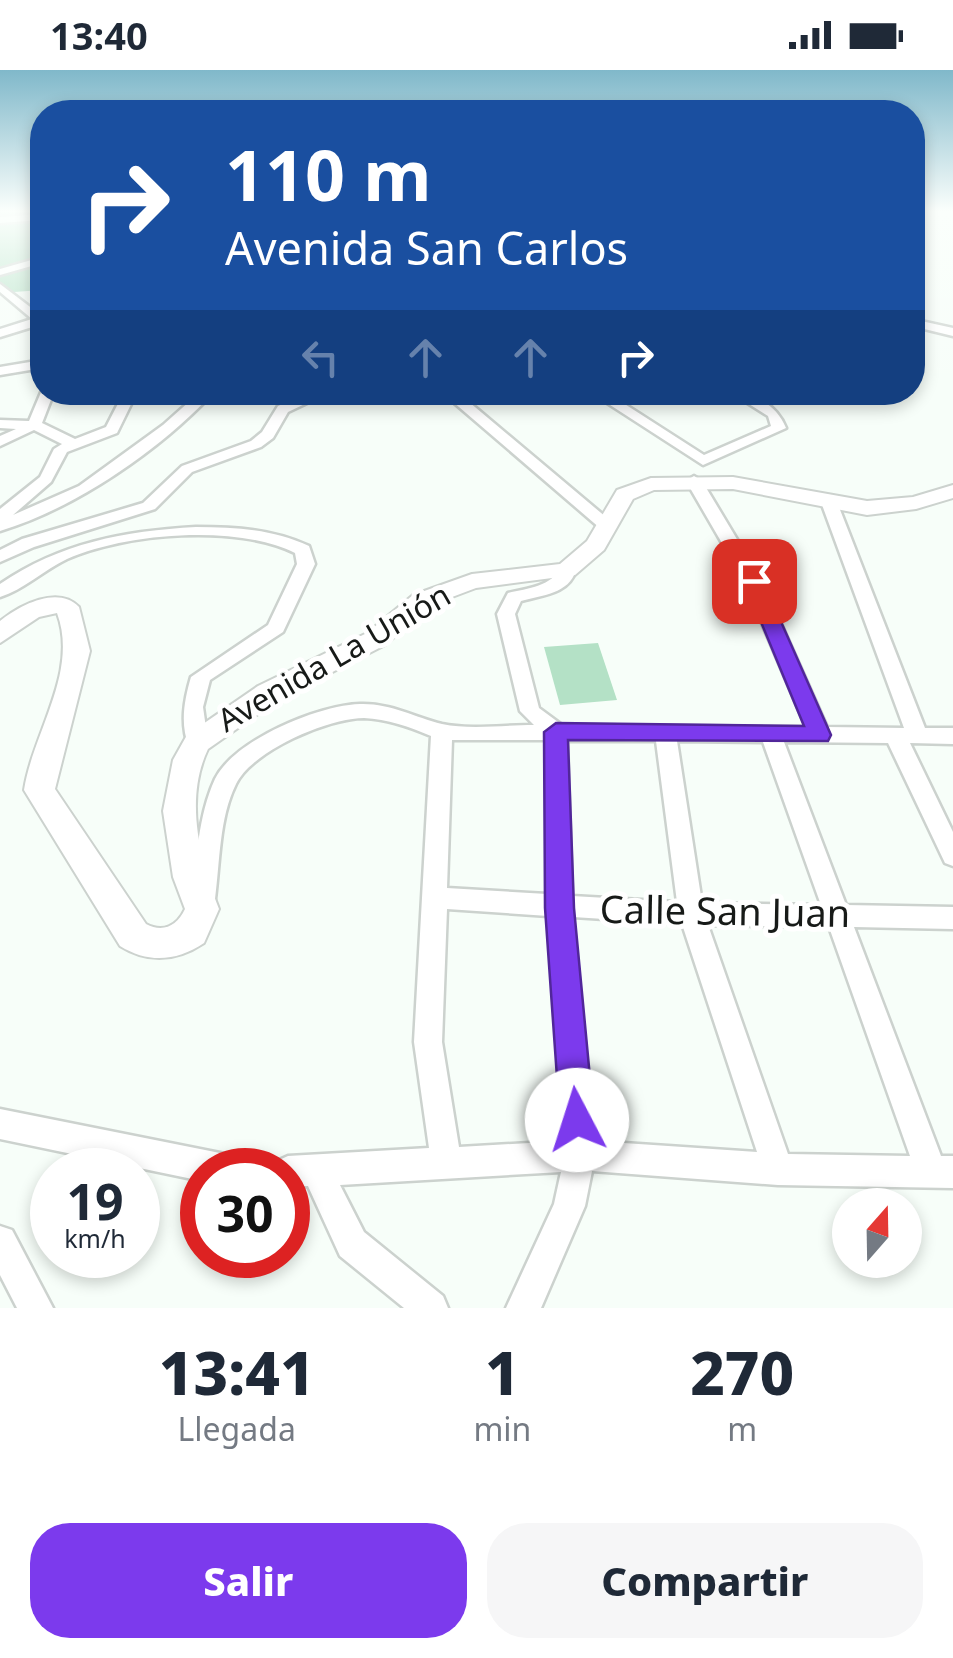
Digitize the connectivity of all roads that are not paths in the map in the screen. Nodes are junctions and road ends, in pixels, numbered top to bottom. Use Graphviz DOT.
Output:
graph roads {
  1 [pos="0,288"];
  2 [pos="30,311"];
  3 [pos="30,324"];
  4 [pos="925,325"];
  5 [pos="953,332"];
  6 [pos="0,333"];
  7 [pos="30,366"];
  8 [pos="0,372"];
  9 [pos="42,405"];
  10 [pos="124,405"];
  11 [pos="194,405"];
  12 [pos="293,405"];
  13 [pos="464,405"];
  14 [pos="613,405"];
  15 [pos="758,405"];
  16 [pos="0,424"];
  17 [pos="34,425"];
  18 [pos="0,442"];
  19 [pos="70,442"];
  20 [pos="698,471"];
  21 [pos="953,491"];
  22 [pos="828,502"];
  23 [pos="0,517"];
  24 [pos="0,526"];
  25 [pos="607,526"];
  26 [pos="0,558"];
  27 [pos="567,570"];
  28 [pos="0,592"];
  29 [pos="0,635"];
  30 [pos="442,732"];
  31 [pos="556,732"];
  32 [pos="772,735"];
  33 [pos="820,735"];
  34 [pos="906,735"];
  35 [pos="666,736"];
  36 [pos="953,736"];
  37 [pos="197,742"];
  38 [pos="953,856"];
  39 [pos="436,898"];
  40 [pos="560,908"];
  41 [pos="202,909"];
  42 [pos="690,914"];
  43 [pos="837,914"];
  44 [pos="953,918"];
  45 [pos="0,1124"];
  46 [pos="580,1155"];
  47 [pos="180,1161"];
  48 [pos="446,1161"];
  49 [pos="778,1169"];
  50 [pos="310,1171"];
  51 [pos="942,1172"];
  52 [pos="310,1182"];
  53 [pos="0,1242"];
  54 [pos="36,1308"];
  55 [pos="431,1308"];
  56 [pos="523,1308"];
  1 -- 2 [label="street"];
  3 -- 6 [label="street"];
  4 -- 5 [label="street"];
  7 -- 8 [label="street"];
  9 -- 17 [label="street"];
  10 -- 19 [label="street"];
  11 -- 24 [label="street"];
  12 -- 26 [label="street"];
  13 -- 25 [label="street"];
  14 -- 20 [label="street"];
  15 -- 20 [label="street"];
  16 -- 17 [label="street"];
  17 -- 18 [label="street"];
  17 -- 19 [label="street"];
  19 -- 23 [label="street"];
  20 -- 22 [label="main road"];
  20 -- 25 [label="main road"];
  20 -- 33 [label="street"];
  21 -- 22 [label="main road"];
  22 -- 34 [label="street"];
  25 -- 27 [label="main road"];
  27 -- 31 [label="street"];
  27 -- 37 [label="main road, Avenida La Unión"];
  28 -- 37 [label="street"];
  29 -- 41 [label="main road"];
  30 -- 31 [label="street"];
  30 -- 39 [label="street"];
  30 -- 41 [label="street"];
  31 -- 35 [label="street"];
  31 -- 40 [label="street"];
  32 -- 33 [label="street"];
  32 -- 35 [label="street"];
  32 -- 43 [label="street"];
  33 -- 34 [label="street"];
  34 -- 36 [label="street"];
  34 -- 38 [label="street"];
  35 -- 42 [label="street"];
  37 -- 41 [label="main road, Avenida La Unión"];
  39 -- 40 [label="street, Calle San Juan"];
  39 -- 48 [label="street"];
  40 -- 42 [label="street, Calle San Juan"];
  40 -- 46 [label="street"];
  42 -- 43 [label="street, Calle San Juan"];
  42 -- 49 [label="street"];
  43 -- 44 [label="street, Calle San Juan"];
  43 -- 51 [label="street"];
  45 -- 47 [label="street"];
  46 -- 48 [label="street"];
  46 -- 49 [label="street"];
  46 -- 56 [label="street"];
  48 -- 50 [label="street"];
  49 -- 51 [label="street"];
  52 -- 55 [label="street"];
  53 -- 54 [label="street"];
}
